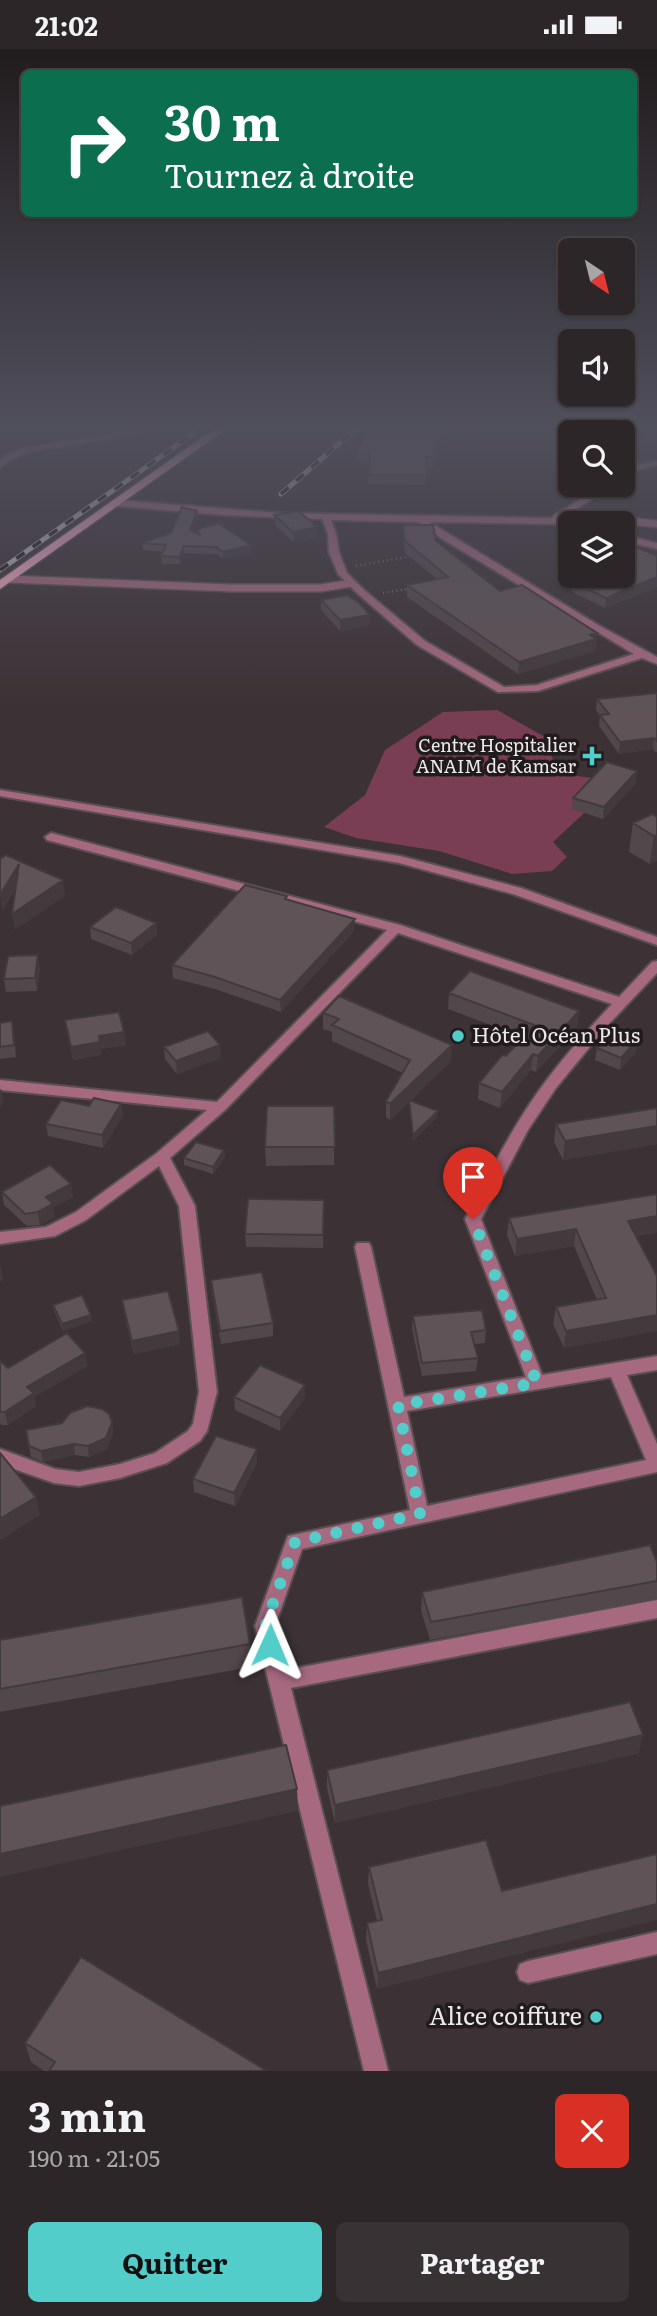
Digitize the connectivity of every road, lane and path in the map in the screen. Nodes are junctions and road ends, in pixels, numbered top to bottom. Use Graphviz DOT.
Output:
graph roads {
  1 [pos="90,521"];
  2 [pos="327,521"];
  3 [pos="423,521"];
  4 [pos="632,521"];
  5 [pos="657,524"];
  6 [pos="635,541"];
  7 [pos="657,546"];
  8 [pos="414,555"];
  9 [pos="341,568"];
  10 [pos="4,582"];
  11 [pos="352,583"];
  12 [pos="415,588"];
  13 [pos="365,596"];
  14 [pos="643,654"];
  15 [pos="657,661"];
  16 [pos="0,793"];
  17 [pos="51,837"];
  18 [pos="396,928"];
  19 [pos="657,941"];
  20 [pos="657,965"];
  21 [pos="620,1002"];
  22 [pos="0,1084"];
  23 [pos="220,1107"];
  24 [pos="162,1157"];
  25 [pos="0,1238"];
  26 [pos="363,1247"];
  27 [pos="657,1363"];
  28 [pos="617,1370"];
  29 [pos="537,1383"];
  30 [pos="398,1405"];
  31 [pos="0,1456"];
  32 [pos="420,1514"];
  33 [pos="657,1609"];
  34 [pos="279,1681"];
  35 [pos="657,1943"];
  36 [pos="528,1972"];
  37 [pos="376,2071"];
  1 -- 10 [label="main road"];
  2 -- 9 [label="street"];
  3 -- 14 [label="street"];
  4 -- 5 [label="lane"];
  6 -- 7 [label="street"];
  8 -- 9 [label="path"];
  9 -- 11 [label="street"];
  10 -- 11 [label="lane"];
  11 -- 13 [label="street"];
  12 -- 13 [label="path"];
  13 -- 14 [label="street"];
  14 -- 15 [label="street"];
  16 -- 19 [label="street"];
  17 -- 18 [label="street"];
  18 -- 21 [label="street"];
  18 -- 23 [label="street"];
  20 -- 21 [label="street"];
  21 -- 29 [label="street"];
  22 -- 23 [label="street"];
  23 -- 24 [label="street"];
  24 -- 25 [label="street"];
  24 -- 31 [label="street"];
  26 -- 30 [label="street"];
  27 -- 28 [label="street"];
  28 -- 29 [label="street"];
  28 -- 32 [label="street"];
  29 -- 30 [label="street"];
  30 -- 32 [label="street"];
  32 -- 34 [label="street"];
  33 -- 34 [label="street"];
  34 -- 37 [label="street"];
  35 -- 36 [label="street"];
}
